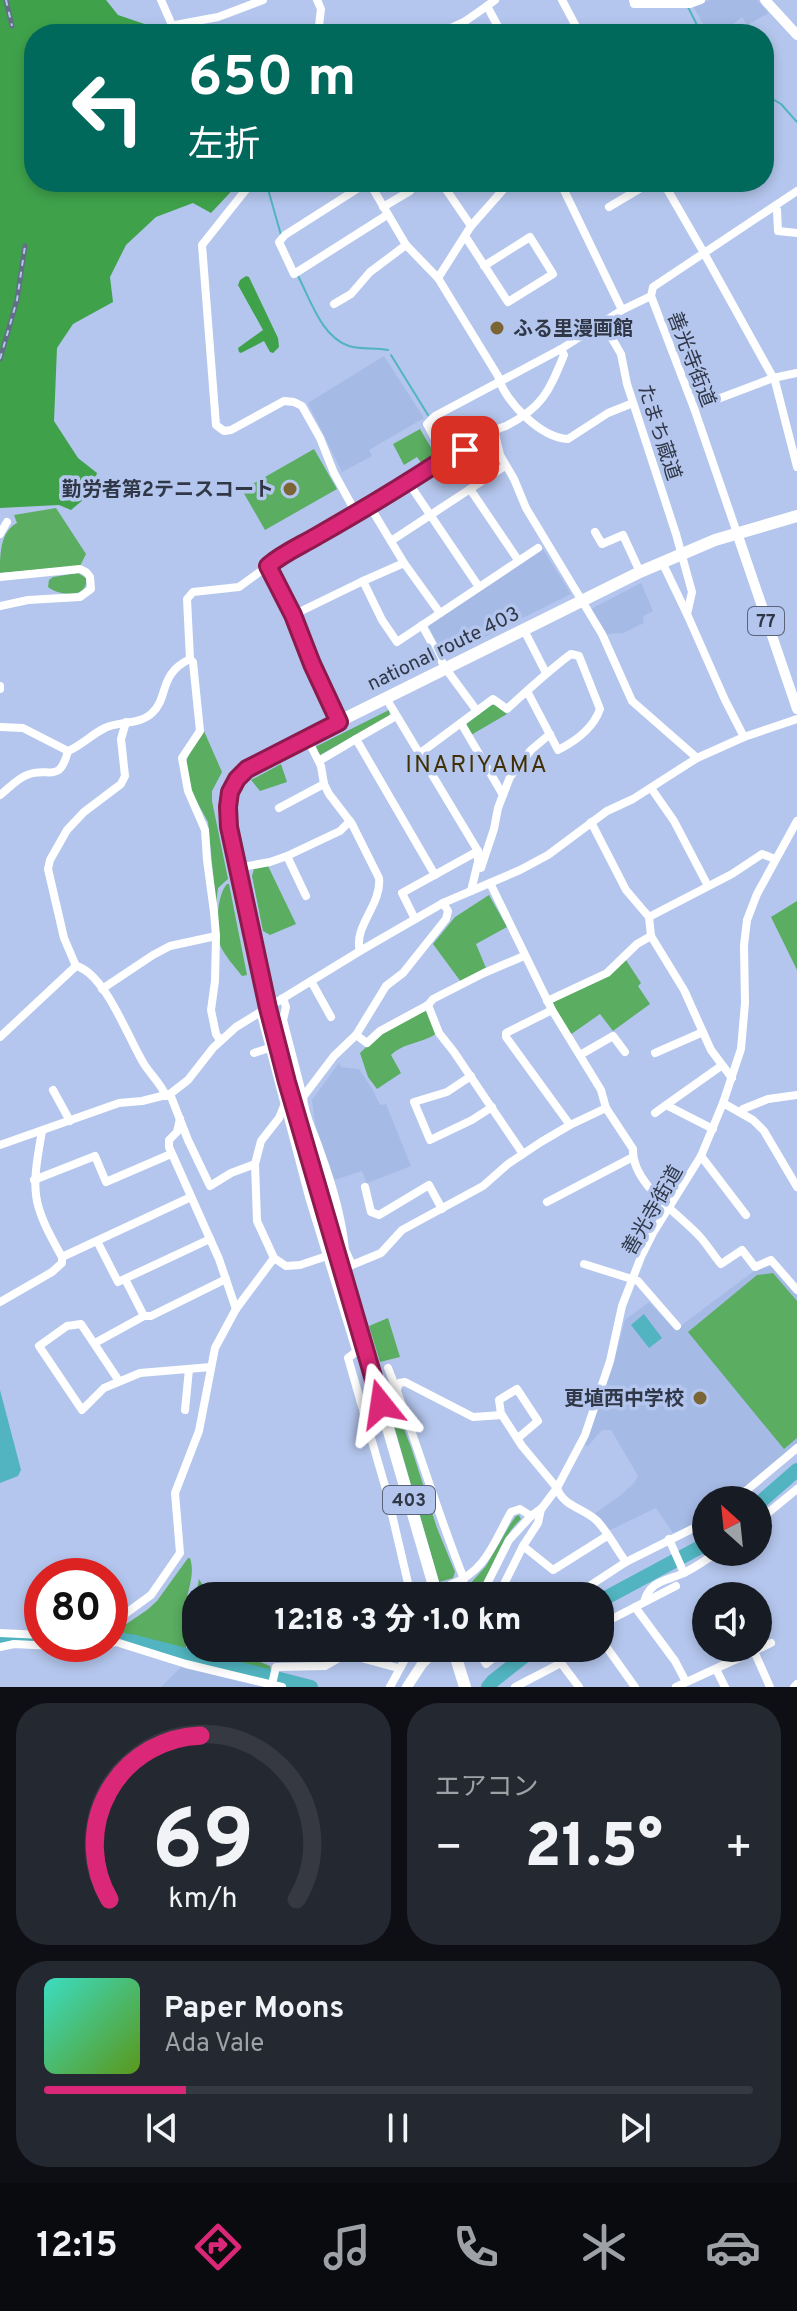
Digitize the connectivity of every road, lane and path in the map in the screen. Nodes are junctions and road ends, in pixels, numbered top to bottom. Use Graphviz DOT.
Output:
graph roads {
  1 [pos="161,0"];
  2 [pos="263,0"];
  3 [pos="317,0"];
  4 [pos="562,0"];
  5 [pos="633,0"];
  6 [pos="701,0"];
  7 [pos="765,0"];
  8 [pos="491,3"];
  9 [pos="172,24"];
  10 [pos="180,24"];
  11 [pos="319,24"];
  12 [pos="460,24"];
  13 [pos="498,24"];
  14 [pos="575,24"];
  15 [pos="797,35"];
  16 [pos="797,191"];
  17 [pos="244,192"];
  18 [pos="353,192"];
  19 [pos="375,192"];
  20 [pos="409,192"];
  21 [pos="448,192"];
  22 [pos="501,192"];
  23 [pos="564,192"];
  24 [pos="634,192"];
  25 [pos="669,192"];
  26 [pos="775,206"];
  27 [pos="609,207"];
  28 [pos="385,211"];
  29 [pos="471,226"];
  30 [pos="797,233"];
  31 [pos="465,236"];
  32 [pos="406,245"];
  33 [pos="704,253"];
  34 [pos="484,266"];
  35 [pos="438,278"];
  36 [pos="651,296"];
  37 [pos="334,304"];
  38 [pos="622,310"];
  39 [pos="603,323"];
  40 [pos="561,349"];
  41 [pos="797,373"];
  42 [pos="773,378"];
  43 [pos="500,382"];
  44 [pos="633,403"];
  45 [pos="694,408"];
  46 [pos="525,415"];
  47 [pos="494,430"];
  48 [pos="465,450"];
  49 [pos="443,454"];
  50 [pos="505,466"];
  51 [pos="797,467"];
  52 [pos="496,471"];
  53 [pos="408,482"];
  54 [pos="470,489"];
  55 [pos="369,505"];
  56 [pos="356,513"];
  57 [pos="430,515"];
  58 [pos="797,516"];
  59 [pos="7,522"];
  60 [pos="595,532"];
  61 [pos="737,533"];
  62 [pos="0,534"];
  63 [pos="391,541"];
  64 [pos="538,548"];
  65 [pos="682,553"];
  66 [pos="518,560"];
  67 [pos="662,562"];
  68 [pos="404,563"];
  69 [pos="268,566"];
  70 [pos="640,572"];
  71 [pos="0,577"];
  72 [pos="363,581"];
  73 [pos="479,587"];
  74 [pos="583,600"];
  75 [pos="0,606"];
  76 [pos="440,613"];
  77 [pos="687,614"];
  78 [pos="293,615"];
  79 [pos="422,625"];
  80 [pos="524,630"];
  81 [pos="190,659"];
  82 [pos="446,669"];
  83 [pos="546,673"];
  84 [pos="527,691"];
  85 [pos="386,698"];
  86 [pos="797,709"];
  87 [pos="477,711"];
  88 [pos="396,716"];
  89 [pos="797,719"];
  90 [pos="126,722"];
  91 [pos="339,722"];
  92 [pos="461,723"];
  93 [pos="0,726"];
  94 [pos="550,734"];
  95 [pos="744,737"];
  96 [pos="307,738"];
  97 [pos="356,739"];
  98 [pos="68,751"];
  99 [pos="419,754"];
  100 [pos="697,758"];
  101 [pos="319,761"];
  102 [pos="324,784"];
  103 [pos="651,788"];
  104 [pos="1,791"];
  105 [pos="503,795"];
  106 [pos="279,808"];
  107 [pos="350,821"];
  108 [pos="797,821"];
  109 [pos="591,822"];
  110 [pos="478,851"];
  111 [pos="287,856"];
  112 [pos="775,859"];
  113 [pos="237,868"];
  114 [pos="435,875"];
  115 [pos="490,883"];
  116 [pos="708,886"];
  117 [pos="473,889"];
  118 [pos="306,896"];
  119 [pos="443,903"];
  120 [pos="649,917"];
  121 [pos="415,919"];
  122 [pos="216,936"];
  123 [pos="651,936"];
  124 [pos="360,951"];
  125 [pos="524,956"];
  126 [pos="76,966"];
  127 [pos="311,981"];
  128 [pos="102,989"];
  129 [pos="283,998"];
  130 [pos="428,1005"];
  131 [pos="550,1006"];
  132 [pos="265,1013"];
  133 [pos="331,1017"];
  134 [pos="703,1032"];
  135 [pos="356,1035"];
  136 [pos="0,1037"];
  137 [pos="220,1040"];
  138 [pos="269,1048"];
  139 [pos="625,1052"];
  140 [pos="254,1053"];
  141 [pos="655,1053"];
  142 [pos="580,1055"];
  143 [pos="721,1066"];
  144 [pos="471,1076"];
  145 [pos="732,1078"];
  146 [pos="53,1090"];
  147 [pos="168,1095"];
  148 [pos="797,1095"];
  149 [pos="293,1101"];
  150 [pos="723,1103"];
  151 [pos="666,1105"];
  152 [pos="492,1107"];
  153 [pos="606,1108"];
  154 [pos="740,1112"];
  155 [pos="655,1113"];
  156 [pos="180,1119"];
  157 [pos="70,1121"];
  158 [pos="570,1125"];
  159 [pos="713,1129"];
  160 [pos="42,1131"];
  161 [pos="0,1145"];
  162 [pos="171,1154"];
  163 [pos="523,1154"];
  164 [pos="701,1156"];
  165 [pos="633,1157"];
  166 [pos="255,1164"];
  167 [pos="34,1180"];
  168 [pos="365,1187"];
  169 [pos="797,1187"];
  170 [pos="191,1197"];
  171 [pos="547,1202"];
  172 [pos="668,1208"];
  173 [pos="442,1209"];
  174 [pos="746,1215"];
  175 [pos="210,1239"];
  176 [pos="97,1241"];
  177 [pos="337,1252"];
  178 [pos="62,1257"];
  179 [pos="274,1258"];
  180 [pos="584,1264"];
  181 [pos="125,1279"];
  182 [pos="226,1279"];
  183 [pos="632,1279"];
  184 [pos="797,1290"];
  185 [pos="0,1302"];
  186 [pos="236,1309"];
  187 [pos="144,1316"];
  188 [pos="677,1326"];
  189 [pos="95,1343"];
  190 [pos="360,1348"];
  191 [pos="211,1367"];
  192 [pos="388,1368"];
  193 [pos="189,1369"];
  194 [pos="119,1381"];
  195 [pos="397,1390"];
  196 [pos="380,1398"];
  197 [pos="360,1400"];
  198 [pos="185,1410"];
  199 [pos="501,1414"];
  200 [pos="518,1438"];
  201 [pos="797,1448"];
  202 [pos="752,1486"];
  203 [pos="557,1488"];
  204 [pos="797,1489"];
  205 [pos="392,1492"];
  206 [pos="542,1508"];
  207 [pos="772,1510"];
  208 [pos="531,1516"];
  209 [pos="692,1528"];
  210 [pos="607,1536"];
  211 [pos="669,1539"];
  212 [pos="523,1546"];
  213 [pos="626,1562"];
  214 [pos="695,1566"];
  215 [pos="684,1573"];
  216 [pos="464,1579"];
  217 [pos="415,1582"];
  218 [pos="433,1582"];
  219 [pos="457,1582"];
  220 [pos="489,1582"];
  221 [pos="505,1582"];
  222 [pos="595,1582"];
  223 [pos="676,1586"];
  224 [pos="644,1602"];
  225 [pos="635,1607"];
  226 [pos="128,1612"];
  227 [pos="614,1618"];
  228 [pos="0,1633"];
  229 [pos="24,1634"];
  230 [pos="24,1644"];
  231 [pos="128,1646"];
  232 [pos="0,1647"];
  233 [pos="614,1658"];
  234 [pos="402,1662"];
  235 [pos="424,1662"];
  236 [pos="759,1662"];
  237 [pos="561,1663"];
  238 [pos="728,1663"];
  239 [pos="398,1668"];
  240 [pos="716,1669"];
  241 [pos="273,1679"];
  242 [pos="457,1679"];
  243 [pos="680,1686"];
  244 [pos="282,1687"];
  245 [pos="390,1687"];
  246 [pos="407,1687"];
  247 [pos="465,1687"];
  248 [pos="515,1687"];
  249 [pos="579,1687"];
  250 [pos="635,1687"];
  251 [pos="725,1687"];
  252 [pos="770,1687"];
  1 -- 9 [label="street"];
  2 -- 10 [label="street"];
  3 -- 11 [label="street"];
  4 -- 14 [label="street"];
  5 -- 6 [label="street"];
  7 -- 15 [label="main road"];
  8 -- 12 [label="street"];
  8 -- 13 [label="street"];
  16 -- 26 [label="street, 善光寺街道"];
  17 -- 56 [label="street"];
  18 -- 28 [label="street"];
  19 -- 28 [label="street"];
  20 -- 28 [label="street"];
  21 -- 29 [label="street"];
  22 -- 29 [label="street"];
  23 -- 38 [label="street"];
  24 -- 27 [label="street"];
  25 -- 33 [label="street"];
  26 -- 30 [label="street"];
  26 -- 33 [label="street, 善光寺街道"];
  28 -- 32 [label="street"];
  29 -- 31 [label="street"];
  31 -- 34 [label="street"];
  31 -- 35 [label="street"];
  32 -- 35 [label="street"];
  32 -- 37 [label="street"];
  33 -- 36 [label="street, 善光寺街道"];
  33 -- 42 [label="street"];
  34 -- 34 [label="street"];
  35 -- 43 [label="street"];
  36 -- 38 [label="street"];
  36 -- 45 [label="street, 善光寺街道"];
  38 -- 39 [label="street"];
  39 -- 40 [label="street"];
  39 -- 44 [label="street, たまち蔵道"];
  40 -- 43 [label="street"];
  40 -- 46 [label="street"];
  41 -- 42 [label="street"];
  42 -- 45 [label="street"];
  42 -- 51 [label="street"];
  43 -- 46 [label="street"];
  43 -- 49 [label="street"];
  44 -- 46 [label="street"];
  44 -- 65 [label="street, たまち蔵道"];
  45 -- 61 [label="street, 善光寺街道"];
  46 -- 47 [label="street"];
  47 -- 48 [label="street"];
  47 -- 50 [label="street"];
  48 -- 49 [label="street"];
  48 -- 52 [label="street"];
  49 -- 53 [label="street"];
  50 -- 52 [label="street"];
  50 -- 74 [label="street"];
  52 -- 54 [label="street"];
  53 -- 55 [label="street"];
  53 -- 57 [label="street"];
  54 -- 57 [label="street"];
  54 -- 66 [label="street"];
  55 -- 56 [label="street"];
  55 -- 63 [label="street"];
  56 -- 69 [label="street"];
  57 -- 63 [label="street"];
  57 -- 73 [label="street"];
  58 -- 61 [label="highway, 403"];
  59 -- 62 [label="street"];
  60 -- 70 [label="street"];
  61 -- 65 [label="highway, national route 403 / 403"];
  61 -- 86 [label="main road, 77"];
  63 -- 68 [label="street"];
  64 -- 66 [label="street"];
  65 -- 67 [label="highway, national route 403 / 403"];
  65 -- 77 [label="street, たまち蔵道"];
  66 -- 73 [label="street"];
  67 -- 70 [label="highway, national route 403 / 403"];
  67 -- 77 [label="street"];
  68 -- 72 [label="street"];
  68 -- 76 [label="street"];
  69 -- 78 [label="street"];
  69 -- 81 [label="street"];
  70 -- 74 [label="highway, national route 403 / 403"];
  71 -- 75 [label="street"];
  72 -- 78 [label="street"];
  72 -- 79 [label="street"];
  73 -- 76 [label="street"];
  74 -- 80 [label="highway, national route 403 / 403"];
  74 -- 100 [label="street"];
  76 -- 79 [label="street"];
  77 -- 95 [label="street"];
  78 -- 91 [label="street"];
  79 -- 82 [label="street"];
  80 -- 82 [label="highway, national route 403 / 403"];
  80 -- 83 [label="street"];
  81 -- 90 [label="street"];
  81 -- 122 [label="street"];
  82 -- 85 [label="highway, national route 403 / 403"];
  82 -- 87 [label="street"];
  83 -- 84 [label="street"];
  83 -- 94 [label="street"];
  84 -- 87 [label="street"];
  84 -- 94 [label="street"];
  85 -- 88 [label="street"];
  85 -- 91 [label="highway, national route 403 / 403"];
  87 -- 92 [label="street"];
  88 -- 97 [label="street"];
  88 -- 99 [label="street"];
  89 -- 95 [label="street"];
  90 -- 98 [label="street"];
  90 -- 126 [label="street"];
  91 -- 96 [label="highway, national route 403 / 403"];
  92 -- 99 [label="street"];
  92 -- 105 [label="street"];
  93 -- 98 [label="street"];
  94 -- 105 [label="street"];
  95 -- 100 [label="street"];
  96 -- 101 [label="street"];
  96 -- 113 [label="highway, national route 403 / 403"];
  97 -- 101 [label="street"];
  97 -- 114 [label="street"];
  98 -- 104 [label="street"];
  99 -- 110 [label="street"];
  100 -- 103 [label="street"];
  101 -- 102 [label="street"];
  102 -- 106 [label="street"];
  102 -- 107 [label="street"];
  103 -- 109 [label="street"];
  103 -- 116 [label="street"];
  105 -- 117 [label="street"];
  107 -- 111 [label="street"];
  107 -- 124 [label="street"];
  108 -- 112 [label="street, 善光寺街道"];
  109 -- 115 [label="street"];
  109 -- 120 [label="street"];
  110 -- 114 [label="street"];
  110 -- 117 [label="street"];
  111 -- 113 [label="street"];
  111 -- 118 [label="street"];
  112 -- 116 [label="street"];
  112 -- 145 [label="street, 善光寺街道"];
  113 -- 132 [label="highway, national route 403 / 403"];
  114 -- 121 [label="street"];
  115 -- 117 [label="street"];
  115 -- 125 [label="street"];
  116 -- 120 [label="street"];
  117 -- 119 [label="street"];
  119 -- 121 [label="street"];
  119 -- 135 [label="street"];
  120 -- 123 [label="street"];
  121 -- 124 [label="street"];
  122 -- 128 [label="street"];
  122 -- 137 [label="street"];
  123 -- 131 [label="street"];
  123 -- 134 [label="street"];
  124 -- 127 [label="street"];
  125 -- 130 [label="street"];
  125 -- 131 [label="street"];
  126 -- 128 [label="street"];
  126 -- 136 [label="street"];
  127 -- 129 [label="street"];
  127 -- 133 [label="street"];
  128 -- 147 [label="street"];
  129 -- 132 [label="street"];
  129 -- 149 [label="street"];
  130 -- 135 [label="street"];
  130 -- 144 [label="street"];
  131 -- 142 [label="street"];
  131 -- 158 [label="street"];
  132 -- 137 [label="street"];
  132 -- 138 [label="street"];
  132 -- 149 [label="highway, national route 403 / 403"];
  134 -- 141 [label="street"];
  134 -- 143 [label="street"];
  135 -- 149 [label="street"];
  137 -- 147 [label="street"];
  138 -- 140 [label="street"];
  138 -- 149 [label="street"];
  139 -- 142 [label="street"];
  142 -- 153 [label="street"];
  143 -- 145 [label="street"];
  143 -- 151 [label="street"];
  144 -- 152 [label="street"];
  144 -- 152 [label="street"];
  145 -- 150 [label="street, 善光寺街道"];
  146 -- 157 [label="street"];
  147 -- 156 [label="street"];
  147 -- 157 [label="street"];
  148 -- 154 [label="street"];
  149 -- 166 [label="street"];
  149 -- 177 [label="highway, national route 403 / 403"];
  150 -- 154 [label="street"];
  150 -- 159 [label="street, 善光寺街道"];
  151 -- 155 [label="street"];
  151 -- 159 [label="street"];
  152 -- 163 [label="street"];
  153 -- 158 [label="street"];
  153 -- 165 [label="street"];
  154 -- 169 [label="street"];
  156 -- 162 [label="street"];
  156 -- 166 [label="street"];
  157 -- 160 [label="street"];
  158 -- 163 [label="street"];
  159 -- 164 [label="street, 善光寺街道"];
  160 -- 161 [label="street"];
  160 -- 167 [label="street"];
  162 -- 167 [label="street"];
  162 -- 170 [label="street"];
  163 -- 173 [label="street"];
  164 -- 172 [label="street, 善光寺街道"];
  164 -- 174 [label="street"];
  165 -- 171 [label="street"];
  165 -- 172 [label="street"];
  166 -- 179 [label="street"];
  167 -- 178 [label="street"];
  168 -- 173 [label="street"];
  170 -- 175 [label="street"];
  170 -- 176 [label="street"];
  172 -- 183 [label="street, 善光寺街道"];
  172 -- 184 [label="street"];
  173 -- 177 [label="street"];
  175 -- 181 [label="street"];
  175 -- 182 [label="street"];
  176 -- 178 [label="street"];
  176 -- 181 [label="street"];
  177 -- 179 [label="street"];
  177 -- 190 [label="highway, national route 403 / 403"];
  178 -- 185 [label="street"];
  179 -- 186 [label="street"];
  180 -- 183 [label="street"];
  181 -- 187 [label="street"];
  182 -- 186 [label="street"];
  182 -- 187 [label="street"];
  183 -- 188 [label="street"];
  183 -- 203 [label="street, 善光寺街道"];
  186 -- 191 [label="street"];
  187 -- 189 [label="street"];
  189 -- 194 [label="street"];
  189 -- 194 [label="street"];
  190 -- 196 [label="highway, national route 403 / 403"];
  190 -- 197 [label="street"];
  191 -- 193 [label="street"];
  191 -- 226 [label="street"];
  192 -- 195 [label="street"];
  193 -- 194 [label="street"];
  193 -- 198 [label="street"];
  195 -- 196 [label="street"];
  195 -- 199 [label="street"];
  195 -- 216 [label="street"];
  196 -- 197 [label="street"];
  196 -- 205 [label="highway, 403"];
  196 -- 218 [label="highway, 403"];
  197 -- 205 [label="street"];
  199 -- 200 [label="street"];
  199 -- 200 [label="street"];
  200 -- 203 [label="street"];
  201 -- 202 [label="street"];
  203 -- 206 [label="street, 善光寺街道"];
  203 -- 210 [label="street"];
  204 -- 207 [label="street"];
  205 -- 217 [label="highway, 403"];
  206 -- 208 [label="street, 善光寺街道"];
  206 -- 212 [label="street"];
  208 -- 216 [label="street"];
  208 -- 220 [label="street, 善光寺街道"];
  209 -- 211 [label="street"];
  210 -- 212 [label="street"];
  210 -- 213 [label="street"];
  211 -- 213 [label="street"];
  211 -- 215 [label="street"];
  212 -- 221 [label="street"];
  213 -- 222 [label="street"];
  214 -- 215 [label="street"];
  215 -- 224 [label="street"];
  216 -- 219 [label="street"];
  223 -- 224 [label="street"];
  224 -- 225 [label="street"];
  225 -- 227 [label="street"];
  225 -- 243 [label="street"];
  228 -- 229 [label="street"];
  230 -- 232 [label="street"];
  231 -- 241 [label="street"];
  233 -- 250 [label="street"];
  234 -- 239 [label="street"];
  235 -- 246 [label="main road"];
  236 -- 252 [label="street"];
  237 -- 248 [label="street"];
  237 -- 249 [label="street"];
  238 -- 240 [label="street"];
  239 -- 241 [label="street"];
  239 -- 245 [label="street"];
  240 -- 243 [label="street"];
  240 -- 251 [label="street"];
  241 -- 244 [label="street"];
  242 -- 247 [label="highway"];
}
